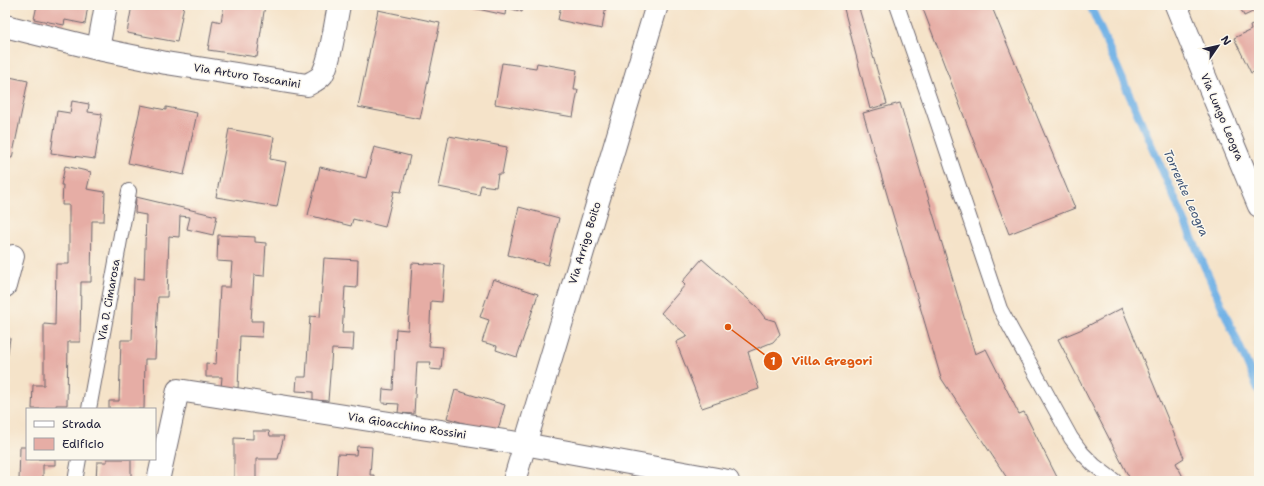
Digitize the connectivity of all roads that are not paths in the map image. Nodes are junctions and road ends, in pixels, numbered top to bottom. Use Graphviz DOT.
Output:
graph roads {
  1 [pos="106,5"];
  2 [pos="339,5"];
  3 [pos="657,5"];
  4 [pos="897,5"];
  5 [pos="1176,5"];
  6 [pos="5,26"];
  7 [pos="98,49"];
  8 [pos="129,191"];
  9 [pos="1259,206"];
  10 [pos="13,256"];
  11 [pos="5,286"];
  12 [pos="88,408"];
  13 [pos="524,444"];
  14 [pos="79,460"];
  15 [pos="75,481"];
  16 [pos="158,481"];
  17 [pos="514,481"];
  18 [pos="728,481"];
  19 [pos="1115,481"];
  1 -- 7 [label="street"];
  2 -- 7 [label="street, Via Arturo Toscanini"];
  3 -- 13 [label="street, Via Arrigo Boito"];
  4 -- 19 [label="lane"];
  5 -- 9 [label="street, Via Lungo Leogra"];
  6 -- 7 [label="street, Via Arturo Toscanini"];
  8 -- 12 [label="lane, Via D. Cimarosa"];
  10 -- 11 [label="street"];
  13 -- 16 [label="street, Via Gioacchino Rossini"];
  13 -- 17 [label="street, Via Arrigo Boito"];
  13 -- 18 [label="street, Via Gioacchino Rossini"];
  14 -- 15 [label="lane"];
}
